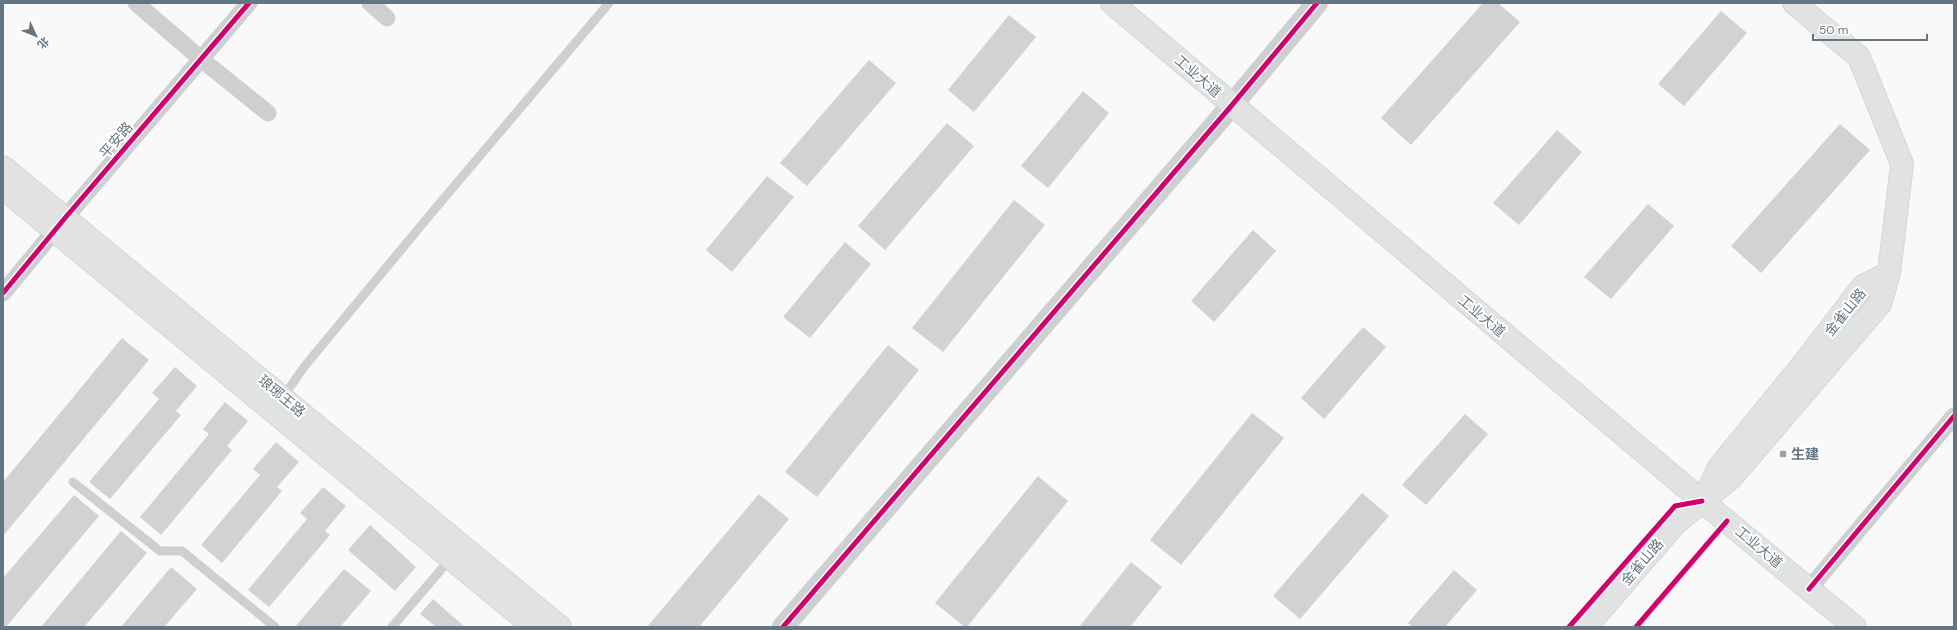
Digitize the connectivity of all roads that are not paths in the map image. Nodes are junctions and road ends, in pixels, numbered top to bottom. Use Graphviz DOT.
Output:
graph roads {
  1 [pos="136,3"];
  2 [pos="250,3"];
  3 [pos="370,3"];
  4 [pos="609,3"];
  5 [pos="1112,3"];
  6 [pos="1318,3"];
  7 [pos="1794,3"];
  8 [pos="387,18"];
  9 [pos="201,59"];
  10 [pos="1232,105"];
  11 [pos="268,113"];
  12 [pos="3,167"];
  13 [pos="3,188"];
  14 [pos="60,224"];
  15 [pos="3,294"];
  16 [pos="283,397"];
  17 [pos="1954,416"];
  18 [pos="73,482"];
  19 [pos="1702,502"];
  20 [pos="456,551"];
  21 [pos="1809,589"];
  22 [pos="275,627"];
  23 [pos="392,627"];
  24 [pos="534,627"];
  25 [pos="560,627"];
  26 [pos="783,627"];
  27 [pos="1586,627"];
  28 [pos="1603,627"];
  29 [pos="1854,627"];
  1 -- 9 [label="street"];
  2 -- 9 [label="street, 平安路"];
  3 -- 8 [label="street"];
  4 -- 16 [label="lane"];
  5 -- 10 [label="main road, 工业大道"];
  6 -- 10 [label="street"];
  7 -- 19 [label="main road, 金雀山路"];
  9 -- 11 [label="street"];
  9 -- 14 [label="street, 平安路"];
  10 -- 19 [label="main road, 工业大道"];
  10 -- 26 [label="street"];
  12 -- 14 [label="main road, 琅琊王路"];
  13 -- 14 [label="main road, 琅琊王路"];
  14 -- 15 [label="street, 平安路"];
  14 -- 16 [label="main road, 琅琊王路"];
  14 -- 20 [label="main road, 琅琊王路"];
  16 -- 20 [label="main road, 琅琊王路"];
  17 -- 21 [label="street"];
  18 -- 22 [label="lane"];
  19 -- 21 [label="main road, 工业大道"];
  19 -- 27 [label="main road, 金雀山路"];
  19 -- 28 [label="main road, 金雀山路"];
  20 -- 23 [label="lane"];
  20 -- 24 [label="main road, 琅琊王路"];
  20 -- 25 [label="main road, 琅琊王路"];
  21 -- 29 [label="main road, 工业大道"];
}
